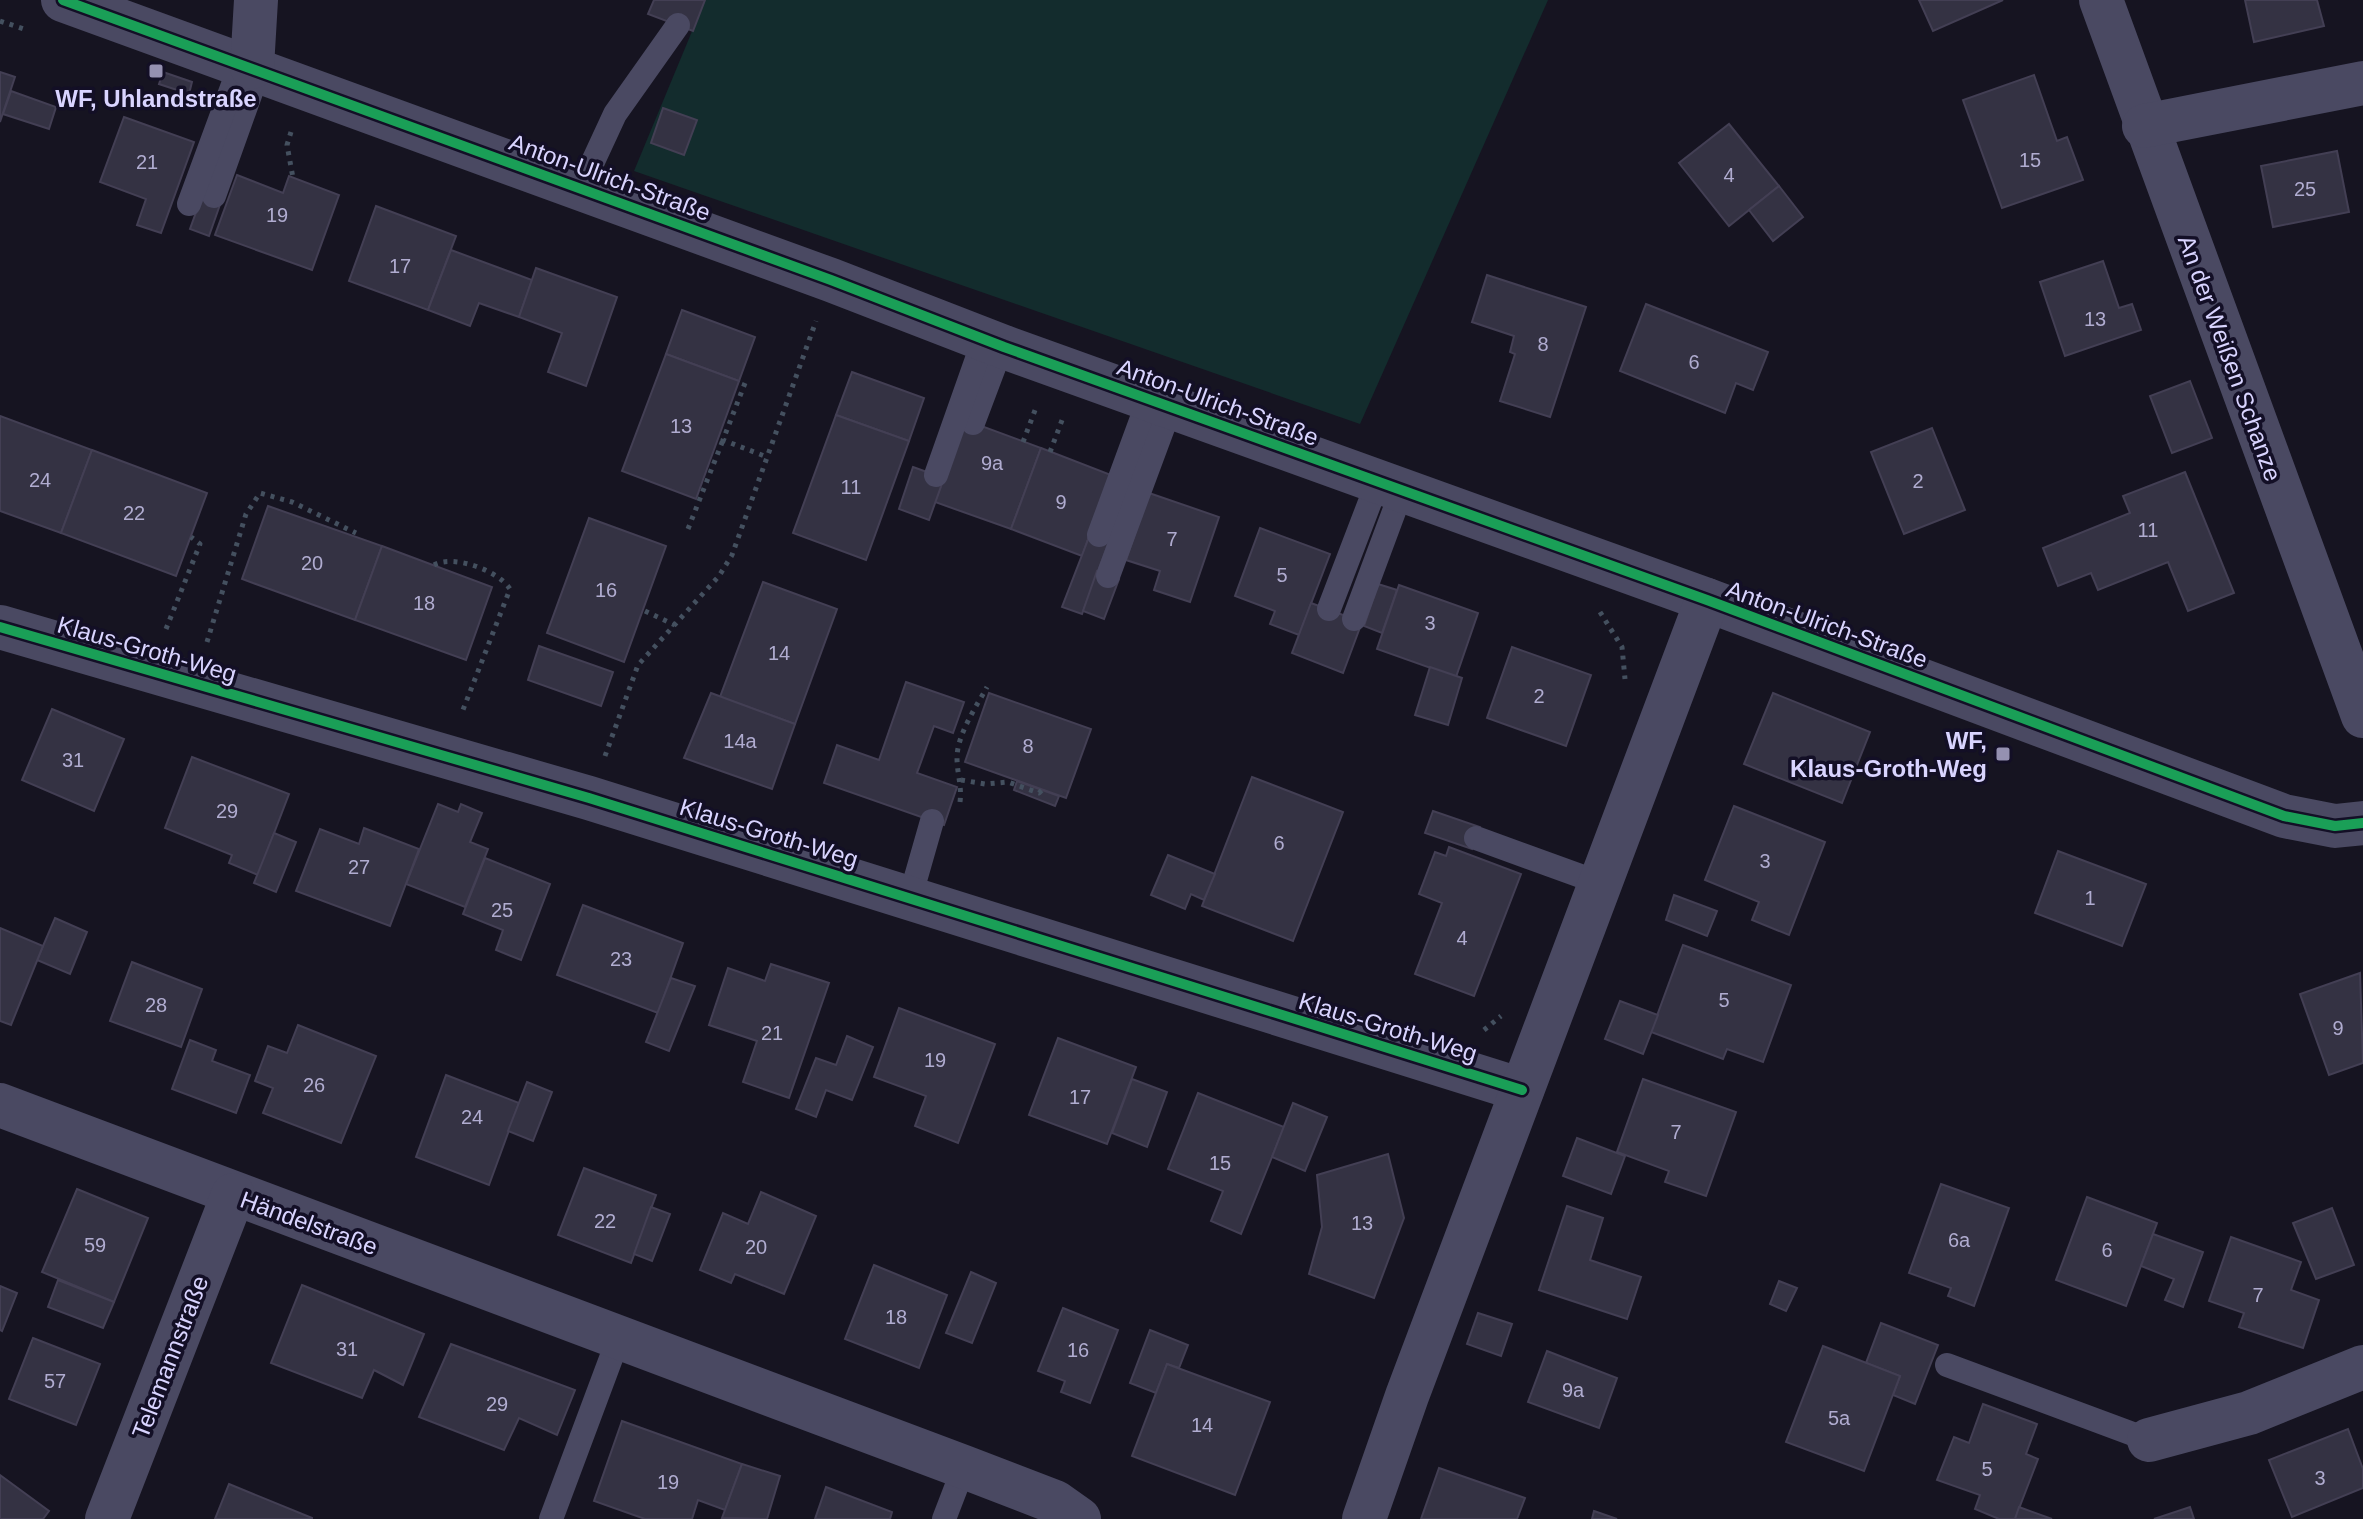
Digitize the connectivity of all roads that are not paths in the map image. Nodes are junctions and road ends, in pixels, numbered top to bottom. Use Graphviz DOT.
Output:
graph roads {
  1 [pos="63,0"];
  2 [pos="256,0"];
  3 [pos="2101,0"];
  4 [pos="678,25"];
  5 [pos="251,66"];
  6 [pos="2363,83"];
  7 [pos="2144,126"];
  8 [pos="590,168"];
  9 [pos="214,196"];
  10 [pos="189,204"];
  11 [pos="993,342"];
  12 [pos="1160,403"];
  13 [pos="973,423"];
  14 [pos="936,475"];
  15 [pos="1390,486"];
  16 [pos="1099,535"];
  17 [pos="1108,576"];
  18 [pos="1707,600"];
  19 [pos="1329,609"];
  20 [pos="1354,619"];
  21 [pos="0,627"];
  22 [pos="2363,716"];
  23 [pos="932,821"];
  24 [pos="2363,823"];
  25 [pos="1476,838"];
  26 [pos="1600,883"];
  27 [pos="910,898"];
  28 [pos="1522,1090"];
  29 [pos="0,1105"];
  30 [pos="233,1195"];
  31 [pos="619,1337"];
  32 [pos="1947,1365"];
  33 [pos="2363,1367"];
  34 [pos="2149,1440"];
  35 [pos="964,1467"];
  36 [pos="107,1519"];
  37 [pos="551,1519"];
  38 [pos="944,1519"];
  39 [pos="1079,1519"];
  40 [pos="1364,1519"];
  1 -- 5 [label="street, Anton-Ulrich-Straße"];
  2 -- 5 [label="street"];
  3 -- 7 [label="street, An der Weißen Schanze"];
  4 -- 8 [label="lane"];
  5 -- 9 [label="lane"];
  5 -- 10 [label="lane"];
  5 -- 11 [label="street, Anton-Ulrich-Straße"];
  6 -- 7 [label="street"];
  7 -- 22 [label="street, An der Weißen Schanze"];
  11 -- 12 [label="street, Anton-Ulrich-Straße"];
  11 -- 13 [label="lane"];
  11 -- 14 [label="lane"];
  12 -- 15 [label="street, Anton-Ulrich-Straße"];
  12 -- 16 [label="lane"];
  12 -- 17 [label="lane"];
  15 -- 18 [label="street, Anton-Ulrich-Straße"];
  15 -- 19 [label="lane"];
  15 -- 20 [label="lane"];
  18 -- 24 [label="street, Anton-Ulrich-Straße"];
  18 -- 26 [label="street"];
  21 -- 27 [label="street, Klaus-Groth-Weg"];
  23 -- 27 [label="lane"];
  25 -- 26 [label="lane"];
  26 -- 28 [label="street"];
  27 -- 28 [label="street, Klaus-Groth-Weg"];
  28 -- 40 [label="street"];
  29 -- 30 [label="street, Händelstraße"];
  30 -- 31 [label="street, Händelstraße"];
  30 -- 36 [label="street, Telemannstraße"];
  31 -- 35 [label="street, Händelstraße"];
  31 -- 37 [label="lane"];
  32 -- 34 [label="lane"];
  33 -- 34 [label="street"];
  35 -- 38 [label="lane"];
  35 -- 39 [label="street, Händelstraße"];
}
